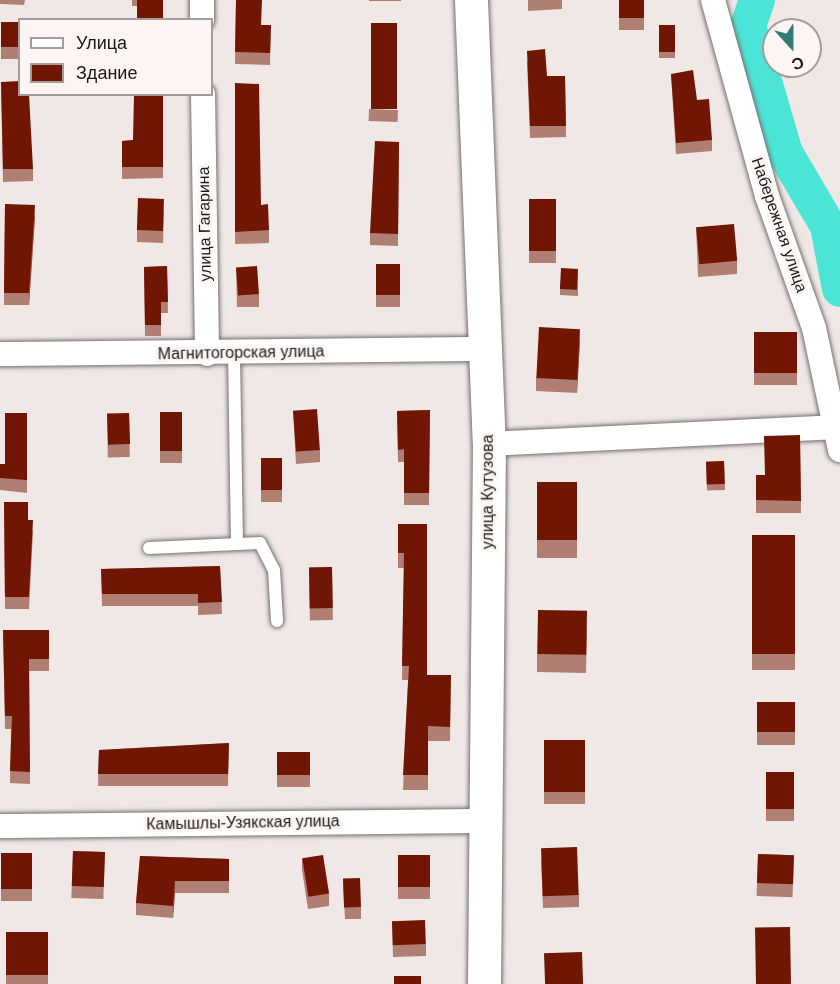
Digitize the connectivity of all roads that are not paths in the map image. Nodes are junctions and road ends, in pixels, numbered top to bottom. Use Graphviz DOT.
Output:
graph roads {
  1 [pos="202,0"];
  2 [pos="471,0"];
  3 [pos="712,0"];
  4 [pos="202,18"];
  5 [pos="203,96"];
  6 [pos="481,349"];
  7 [pos="0,354"];
  8 [pos="207,354"];
  9 [pos="234,354"];
  10 [pos="832,427"];
  11 [pos="489,444"];
  12 [pos="840,450"];
  13 [pos="237,544"];
  14 [pos="150,548"];
  15 [pos="277,621"];
  16 [pos="487,821"];
  17 [pos="0,826"];
  18 [pos="484,984"];
  1 -- 4 [label="street"];
  2 -- 6 [label="main road, улица Кутузова"];
  3 -- 10 [label="street, Набережная улица"];
  5 -- 8 [label="street, улица Гагарина"];
  6 -- 9 [label="street, Магнитогорская улица"];
  6 -- 11 [label="main road, улица Кутузова"];
  7 -- 8 [label="street, Магнитогорская улица"];
  8 -- 9 [label="street, Магнитогорская улица"];
  9 -- 13 [label="lane"];
  10 -- 11 [label="street"];
  10 -- 12 [label="street, Набережная улица"];
  11 -- 16 [label="main road, улица Кутузова"];
  13 -- 14 [label="lane"];
  13 -- 15 [label="lane"];
  16 -- 17 [label="street, Камышлы-Узякская улица"];
  16 -- 18 [label="main road, улица Кутузова"];
}
